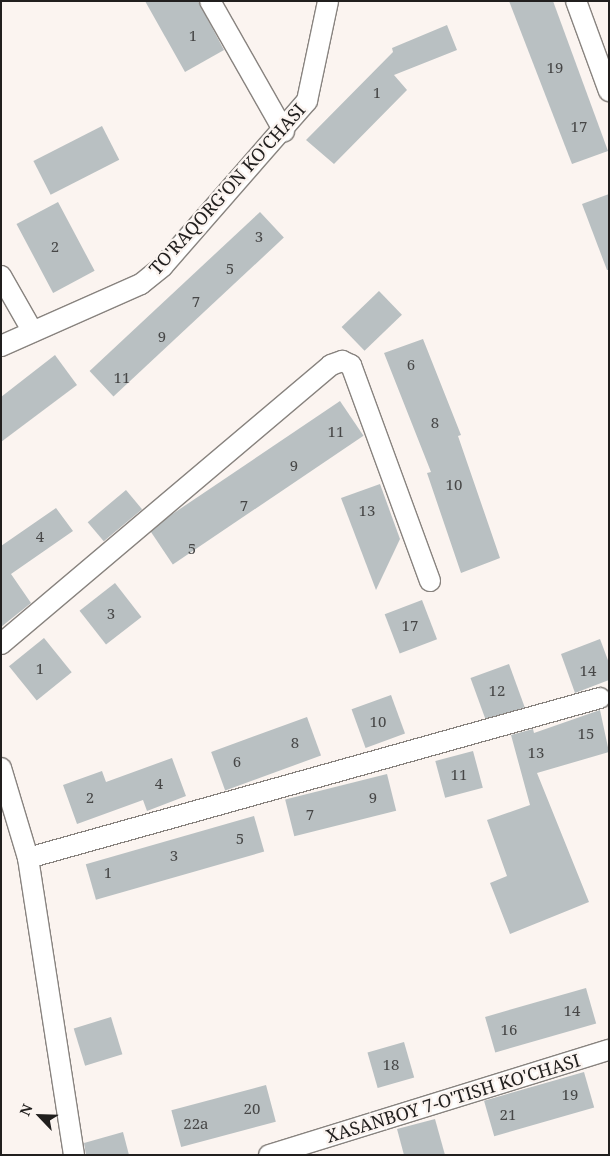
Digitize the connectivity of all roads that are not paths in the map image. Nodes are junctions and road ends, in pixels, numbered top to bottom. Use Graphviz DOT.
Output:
graph roads {
  1 [pos="210,1"];
  2 [pos="328,1"];
  3 [pos="576,1"];
  4 [pos="609,91"];
  5 [pos="284,130"];
  6 [pos="1,276"];
  7 [pos="32,332"];
  8 [pos="1,346"];
  9 [pos="430,581"];
  10 [pos="1,644"];
  11 [pos="600,698"];
  12 [pos="1,768"];
  13 [pos="28,858"];
  14 [pos="609,1050"];
  15 [pos="74,1155"];
  16 [pos="269,1155"];
  1 -- 5 [label="street"];
  2 -- 5 [label="street, TO'RAQORG'ON KO'CHASI"];
  3 -- 4 [label="street"];
  5 -- 7 [label="street, TO'RAQORG'ON KO'CHASI"];
  6 -- 7 [label="street"];
  7 -- 8 [label="street, TO'RAQORG'ON KO'CHASI"];
  9 -- 10 [label="street"];
  11 -- 13 [label="street"];
  12 -- 13 [label="street"];
  13 -- 15 [label="street"];
  14 -- 16 [label="street, XASANBOY 7-O'TISH KO'CHASI"];
}
